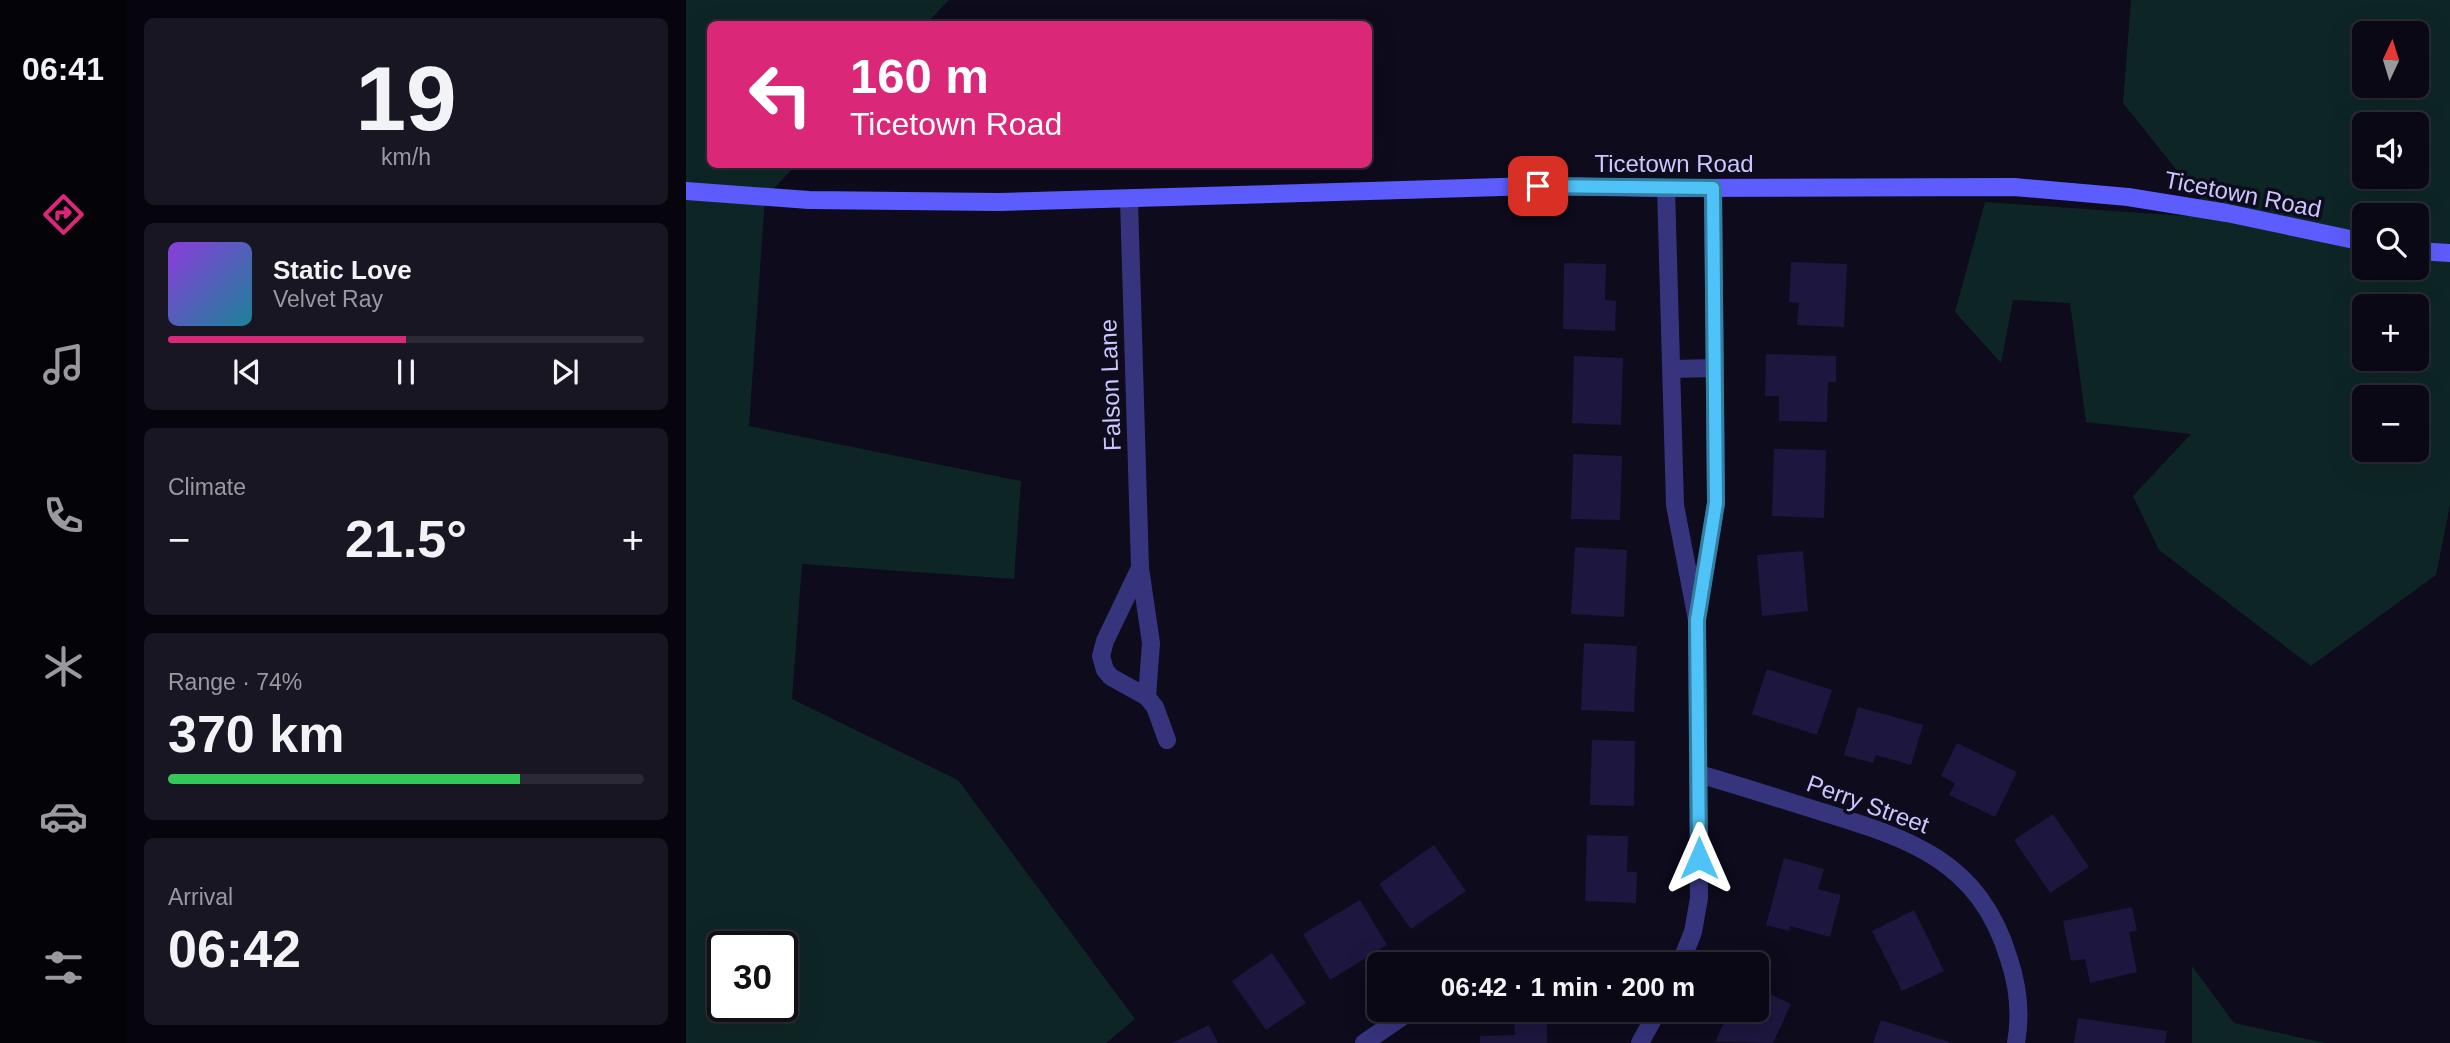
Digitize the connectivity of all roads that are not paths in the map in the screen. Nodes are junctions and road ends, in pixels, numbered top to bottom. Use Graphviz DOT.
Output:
graph roads {
  1 [pos="1666,188"];
  2 [pos="1713,188"];
  3 [pos="686,191"];
  4 [pos="1129,200"];
  5 [pos="2352,239"];
  6 [pos="2429,252"];
  7 [pos="2450,253"];
  8 [pos="1713,368"];
  9 [pos="1672,369"];
  10 [pos="1140,568"];
  11 [pos="1697,620"];
  12 [pos="1147,696"];
  13 [pos="1167,740"];
  14 [pos="1699,774"];
  15 [pos="1685,952"];
  16 [pos="1395,1022"];
  17 [pos="1647,1022"];
  18 [pos="1364,1043"];
  19 [pos="1640,1043"];
  20 [pos="2016,1043"];
  1 -- 2 [label="street, Ticetown Road"];
  1 -- 4 [label="street, Ticetown Road"];
  1 -- 9 [label="street"];
  2 -- 5 [label="street, Ticetown Road"];
  2 -- 8 [label="street"];
  3 -- 4 [label="street, Ticetown Road"];
  4 -- 10 [label="street, Falson Lane"];
  6 -- 7 [label="street"];
  8 -- 9 [label="street"];
  8 -- 11 [label="street"];
  9 -- 11 [label="street"];
  10 -- 12 [label="street, Falson Lane"];
  10 -- 12 [label="street, Falson Lane"];
  11 -- 14 [label="street"];
  12 -- 13 [label="street"];
  14 -- 15 [label="street"];
  14 -- 20 [label="street, Perry Street"];
  16 -- 18 [label="street"];
  17 -- 19 [label="street"];
}
